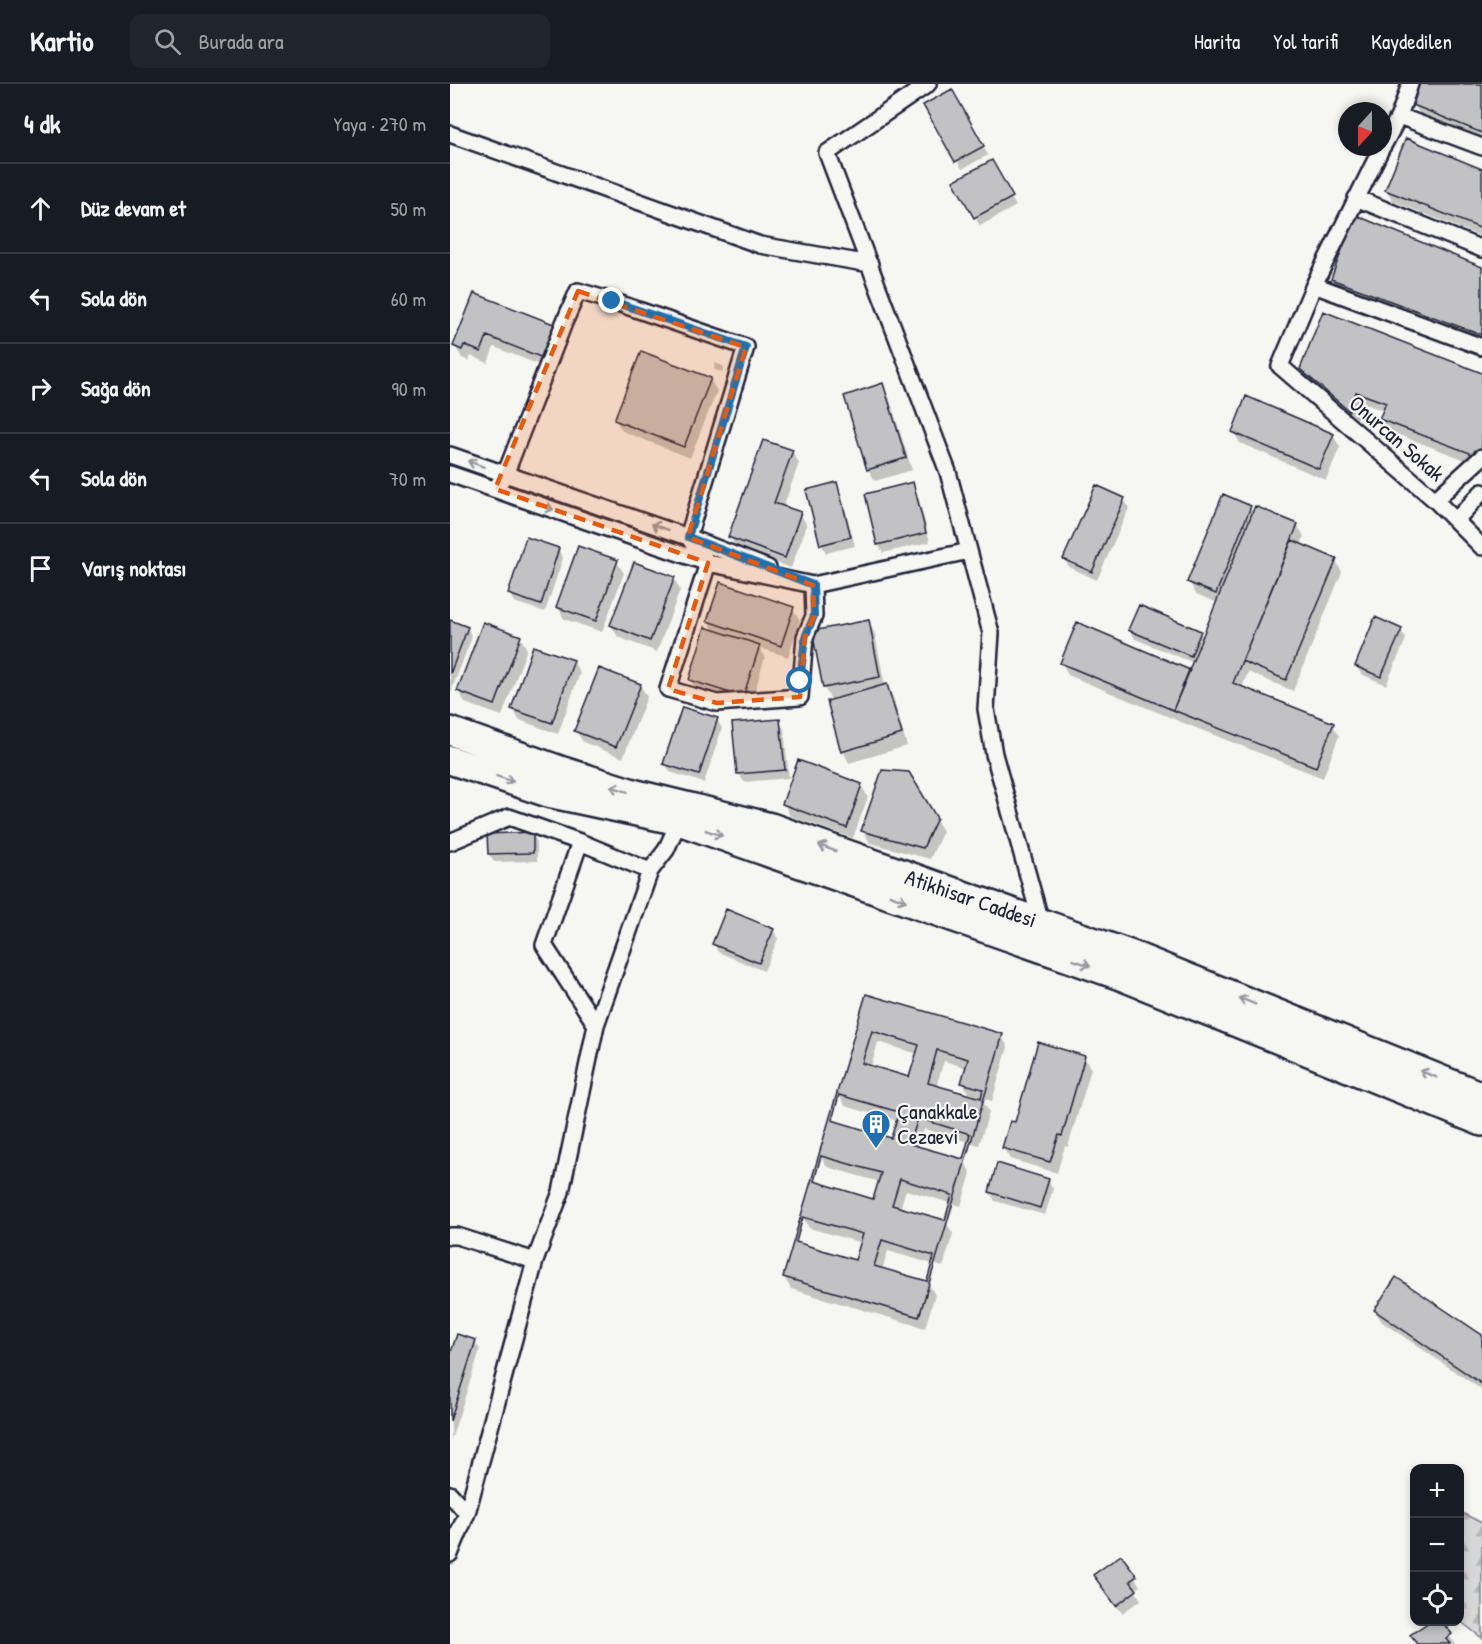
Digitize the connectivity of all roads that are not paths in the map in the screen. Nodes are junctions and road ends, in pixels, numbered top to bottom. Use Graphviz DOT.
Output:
graph roads {
  1 [pos="928,84"];
  2 [pos="1410,84"];
  3 [pos="1398,116"];
  4 [pos="1392,128"];
  5 [pos="450,134"];
  6 [pos="1482,147"];
  7 [pos="1378,156"];
  8 [pos="1356,198"];
  9 [pos="1482,249"];
  10 [pos="870,264"];
  11 [pos="1314,285"];
  12 [pos="1482,346"];
  13 [pos="450,455"];
  14 [pos="1482,457"];
  15 [pos="450,474"];
  16 [pos="505,475"];
  17 [pos="495,489"];
  18 [pos="1482,492"];
  19 [pos="1435,500"];
  20 [pos="1456,520"];
  21 [pos="688,537"];
  22 [pos="1482,547"];
  23 [pos="969,551"];
  24 [pos="708,562"];
  25 [pos="813,585"];
  26 [pos="450,731"];
  27 [pos="450,760"];
  28 [pos="679,821"];
  29 [pos="450,842"];
  30 [pos="580,842"];
  31 [pos="852,869"];
  32 [pos="650,871"];
  33 [pos="1041,922"];
  34 [pos="596,1025"];
  35 [pos="1482,1096"];
  36 [pos="1482,1122"];
  37 [pos="450,1236"];
  38 [pos="535,1262"];
  39 [pos="450,1494"];
  40 [pos="467,1513"];
  41 [pos="450,1554"];
  1 -- 10 [label="street"];
  2 -- 3 [label="street"];
  3 -- 4 [label="street"];
  3 -- 6 [label="street"];
  5 -- 10 [label="street"];
  7 -- 8 [label="street"];
  8 -- 9 [label="street"];
  8 -- 11 [label="street"];
  10 -- 23 [label="street"];
  11 -- 12 [label="street"];
  11 -- 19 [label="street, Onurcan Sokak"];
  16 -- 13 [label="street, one-way"];
  14 -- 19 [label="street"];
  15 -- 17 [label="street"];
  16 -- 17 [label="street"];
  21 -- 16 [label="street, one-way"];
  16 -- 21 [label="street"];
  17 -- 24 [label="street, one-way"];
  18 -- 20 [label="street"];
  19 -- 20 [label="street, Onurcan Sokak"];
  20 -- 22 [label="street, Onurcan Sokak"];
  21 -- 24 [label="street"];
  21 -- 25 [label="street"];
  23 -- 25 [label="street"];
  23 -- 33 [label="street"];
  24 -- 25 [label="street"];
  24 -- 25 [label="street"];
  31 -- 26 [label="highway, Atikhisar Caddesi, one-way"];
  27 -- 28 [label="highway, Atikhisar Caddesi, one-way"];
  28 -- 31 [label="highway, Atikhisar Caddesi, one-way"];
  28 -- 32 [label="street"];
  29 -- 30 [label="street"];
  30 -- 32 [label="street"];
  30 -- 34 [label="street"];
  31 -- 33 [label="highway, Atikhisar Caddesi"];
  31 -- 36 [label="highway, Atikhisar Caddesi, one-way"];
  32 -- 34 [label="street"];
  35 -- 33 [label="highway, Atikhisar Caddesi, one-way"];
  34 -- 38 [label="street"];
  37 -- 38 [label="street"];
  38 -- 40 [label="street"];
  39 -- 40 [label="street"];
  40 -- 41 [label="street"];
}
